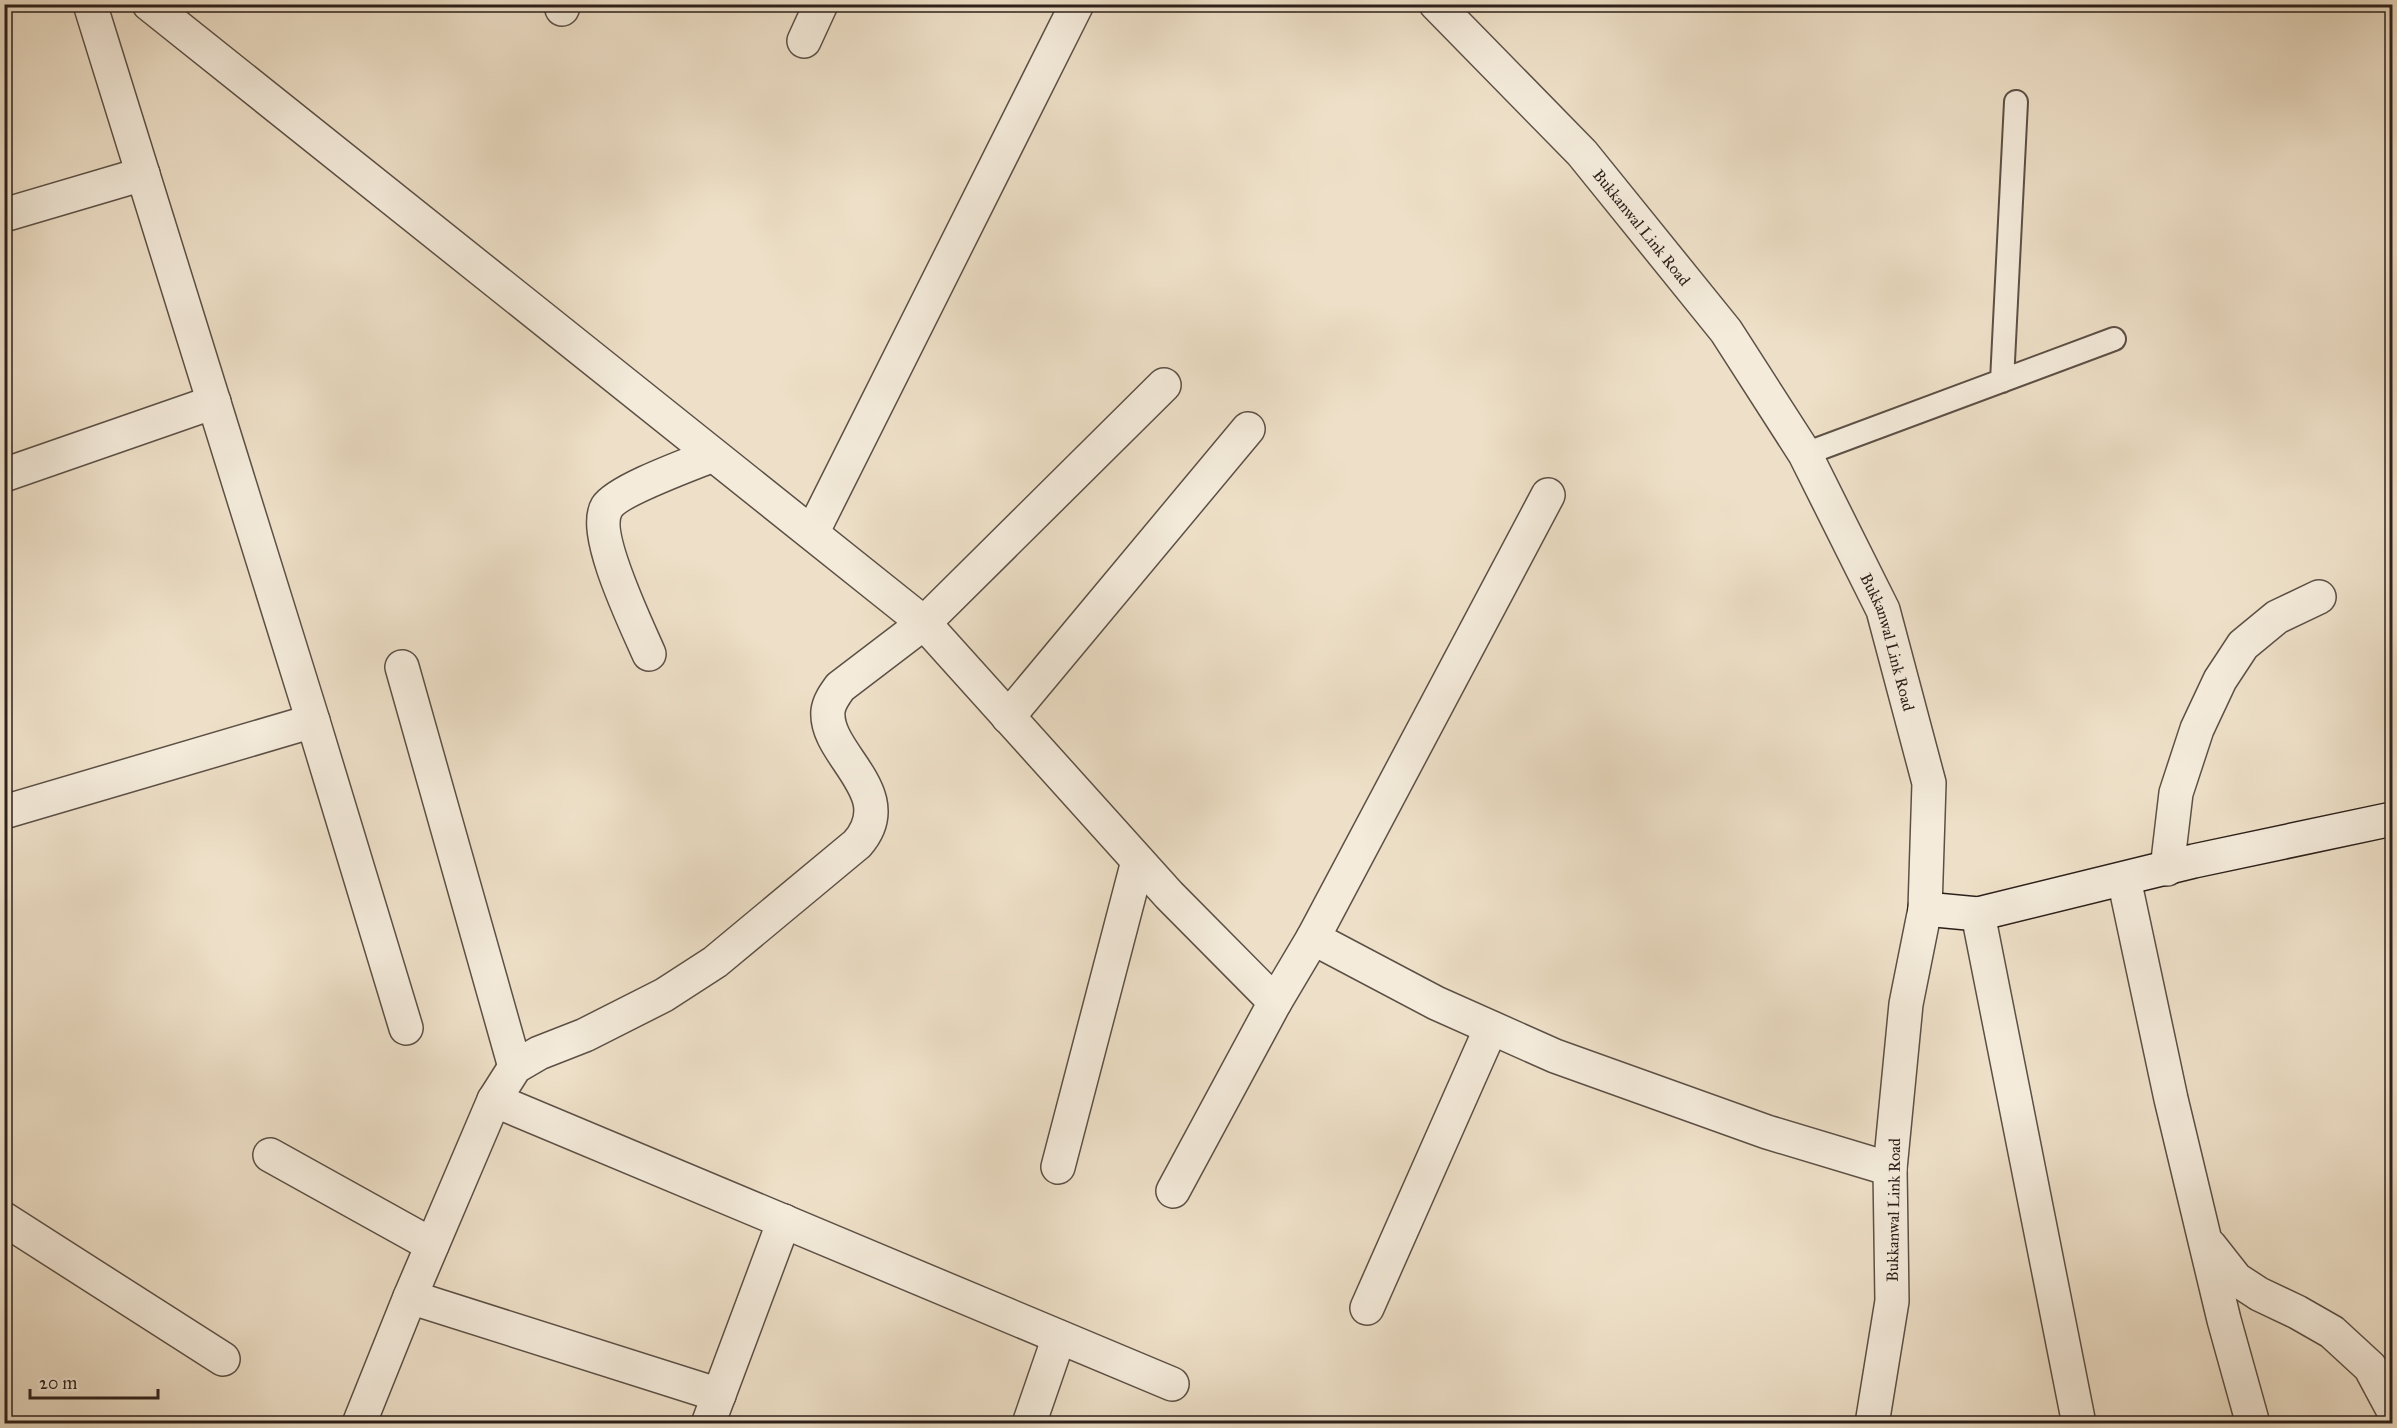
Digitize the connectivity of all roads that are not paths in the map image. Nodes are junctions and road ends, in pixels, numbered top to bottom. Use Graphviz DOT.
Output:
graph roads {
  1 [pos="90,4"];
  2 [pos="149,4"];
  3 [pos="821,4"];
  4 [pos="1077,4"];
  5 [pos="1436,4"];
  6 [pos="804,41"];
  7 [pos="2016,102"];
  8 [pos="143,174"];
  9 [pos="4,215"];
  10 [pos="2114,339"];
  11 [pos="2002,381"];
  12 [pos="1164,385"];
  13 [pos="214,402"];
  14 [pos="1248,429"];
  15 [pos="1805,454"];
  16 [pos="713,455"];
  17 [pos="4,475"];
  18 [pos="1548,495"];
  19 [pos="812,533"];
  20 [pos="2319,597"];
  21 [pos="924,623"];
  22 [pos="649,654"];
  23 [pos="402,668"];
  24 [pos="1008,717"];
  25 [pos="314,721"];
  26 [pos="4,812"];
  27 [pos="2391,821"];
  28 [pos="1138,861"];
  29 [pos="2167,869"];
  30 [pos="2124,879"];
  31 [pos="1925,909"];
  32 [pos="1978,914"];
  33 [pos="1313,938"];
  34 [pos="1275,1002"];
  35 [pos="406,1028"];
  36 [pos="1491,1028"];
  37 [pos="515,1067"];
  38 [pos="494,1100"];
  39 [pos="270,1155"];
  40 [pos="1058,1167"];
  41 [pos="1890,1169"];
  42 [pos="1173,1191"];
  43 [pos="4,1219"];
  44 [pos="784,1221"];
  45 [pos="2207,1242"];
  46 [pos="432,1245"];
  47 [pos="410,1298"];
  48 [pos="1367,1308"];
  49 [pos="1059,1337"];
  50 [pos="224,1359"];
  51 [pos="1172,1384"];
  52 [pos="2392,1408"];
  53 [pos="714,1409"];
  54 [pos="359,1424"];
  55 [pos="1029,1424"];
  56 [pos="1872,1424"];
  57 [pos="2079,1424"];
  58 [pos="2253,1424"];
  1 -- 8 [label="street"];
  2 -- 16 [label="street"];
  3 -- 6 [label="street"];
  4 -- 19 [label="street"];
  5 -- 15 [label="street, Bukkanwal Link Road"];
  7 -- 11 [label="lane"];
  8 -- 9 [label="street"];
  8 -- 13 [label="street"];
  10 -- 11 [label="lane"];
  11 -- 15 [label="lane"];
  12 -- 21 [label="street"];
  13 -- 17 [label="street"];
  13 -- 25 [label="street"];
  14 -- 24 [label="street"];
  15 -- 31 [label="street, Bukkanwal Link Road"];
  16 -- 19 [label="street"];
  16 -- 22 [label="street"];
  18 -- 33 [label="street"];
  19 -- 21 [label="street"];
  20 -- 29 [label="street"];
  21 -- 24 [label="street"];
  21 -- 37 [label="street"];
  23 -- 37 [label="street"];
  24 -- 28 [label="street"];
  25 -- 26 [label="street"];
  25 -- 35 [label="street"];
  27 -- 29 [label="street"];
  28 -- 34 [label="street"];
  28 -- 40 [label="street"];
  29 -- 30 [label="street"];
  30 -- 32 [label="street"];
  30 -- 45 [label="street"];
  31 -- 32 [label="street"];
  31 -- 41 [label="street, Bukkanwal Link Road"];
  32 -- 57 [label="street"];
  33 -- 34 [label="street"];
  33 -- 36 [label="street"];
  34 -- 42 [label="street"];
  36 -- 41 [label="street"];
  36 -- 48 [label="street"];
  37 -- 38 [label="street"];
  38 -- 44 [label="street"];
  38 -- 46 [label="street"];
  39 -- 46 [label="street"];
  41 -- 56 [label="street, Bukkanwal Link Road"];
  43 -- 50 [label="street"];
  44 -- 49 [label="street"];
  44 -- 53 [label="street"];
  45 -- 52 [label="street"];
  45 -- 58 [label="street"];
  46 -- 47 [label="street"];
  47 -- 53 [label="street"];
  47 -- 54 [label="street"];
  49 -- 51 [label="street"];
  49 -- 55 [label="street"];
}
